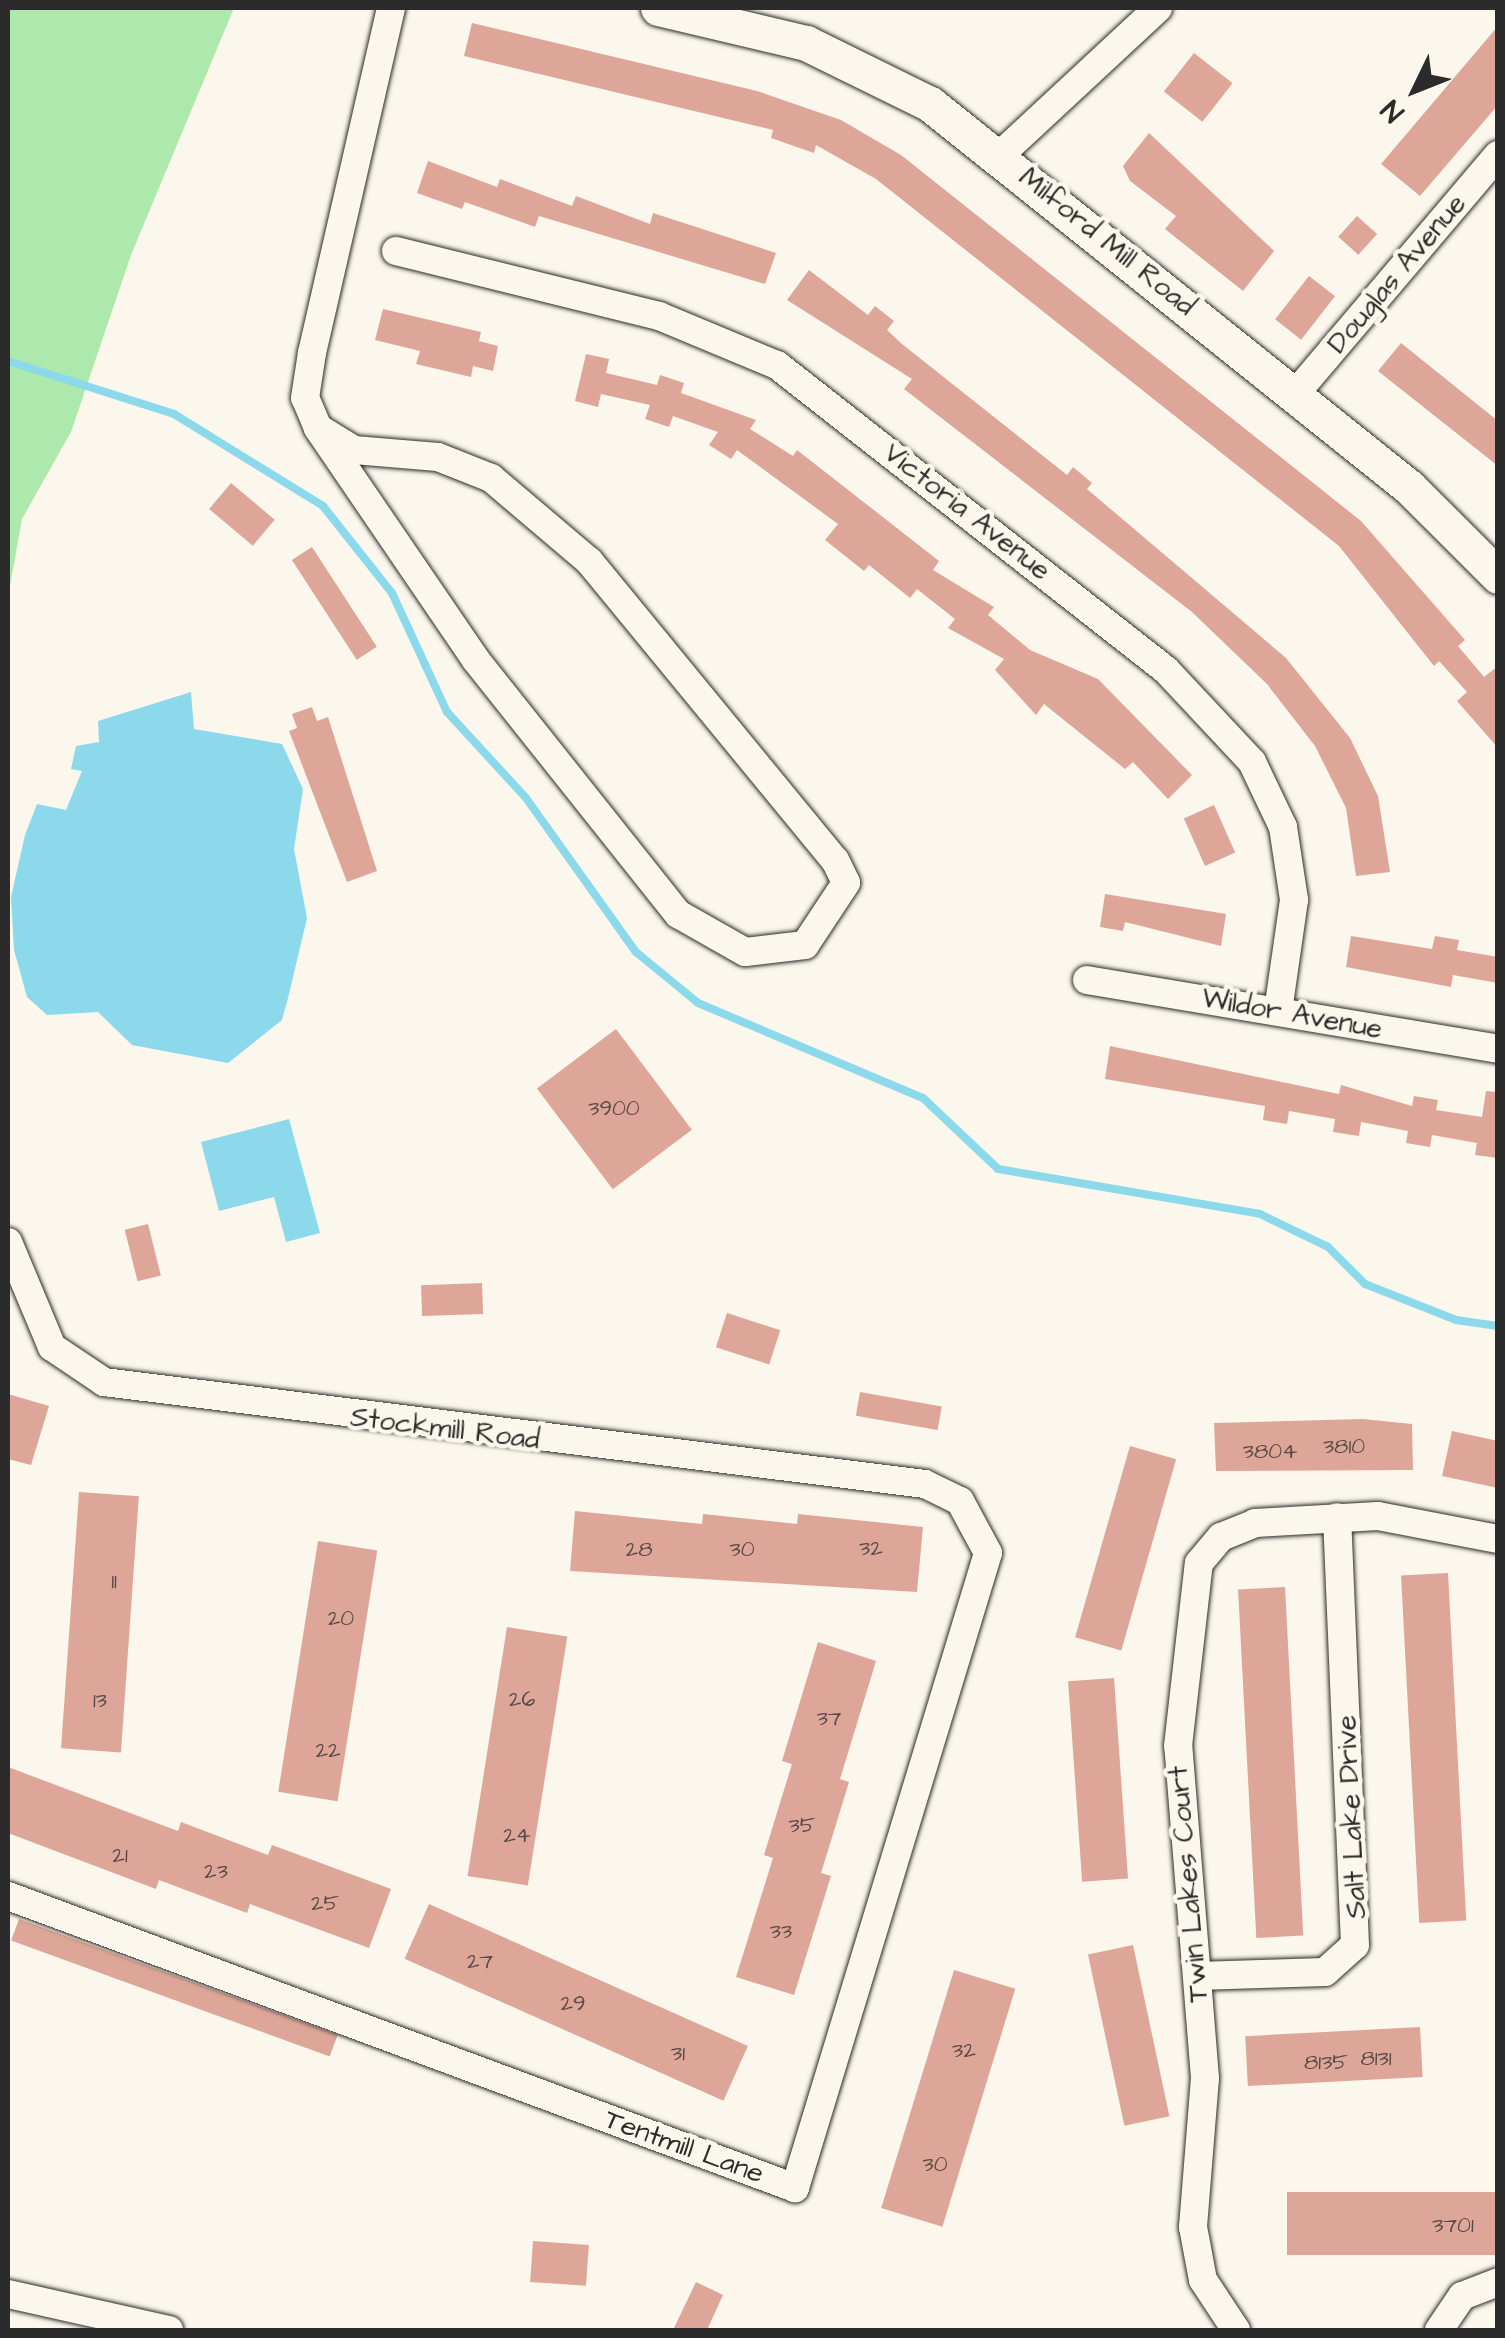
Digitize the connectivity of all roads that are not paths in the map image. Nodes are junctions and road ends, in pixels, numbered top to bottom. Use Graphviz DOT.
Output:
graph roads {
  1 [pos="390,8"];
  2 [pos="658,8"];
  3 [pos="1158,8"];
  4 [pos="1498,155"];
  5 [pos="1000,156"];
  6 [pos="396,252"];
  7 [pos="1296,393"];
  8 [pos="318,428"];
  9 [pos="1497,576"];
  10 [pos="1086,980"];
  11 [pos="1278,1011"];
  12 [pos="1498,1049"];
  13 [pos="8,1242"];
  14 [pos="960,1501"];
  15 [pos="1336,1518"];
  16 [pos="1498,1539"];
  17 [pos="8,1896"];
  18 [pos="1197,1976"];
  19 [pos="1498,2282"];
  20 [pos="8,2294"];
  21 [pos="170,2330"];
  22 [pos="1236,2330"];
  23 [pos="1439,2330"];
  1 -- 8 [label="street"];
  2 -- 5 [label="main road, Milford Mill Road"];
  3 -- 5 [label="street"];
  4 -- 7 [label="street, Douglas Avenue"];
  5 -- 7 [label="main road, Milford Mill Road"];
  6 -- 11 [label="street, Victoria Avenue"];
  7 -- 9 [label="main road, Milford Mill Road"];
  8 -- 8 [label="street"];
  10 -- 11 [label="street, Wildor Avenue"];
  11 -- 12 [label="street, Wildor Avenue"];
  13 -- 14 [label="street, Stockmill Road"];
  14 -- 17 [label="street, Tentmill Lane"];
  15 -- 16 [label="street, Twin Lakes Court"];
  15 -- 18 [label="street, Twin Lakes Court"];
  15 -- 18 [label="street, Salt Lake Drive"];
  18 -- 22 [label="street, Twin Lakes Court"];
  19 -- 23 [label="street"];
  20 -- 21 [label="street"];
}
